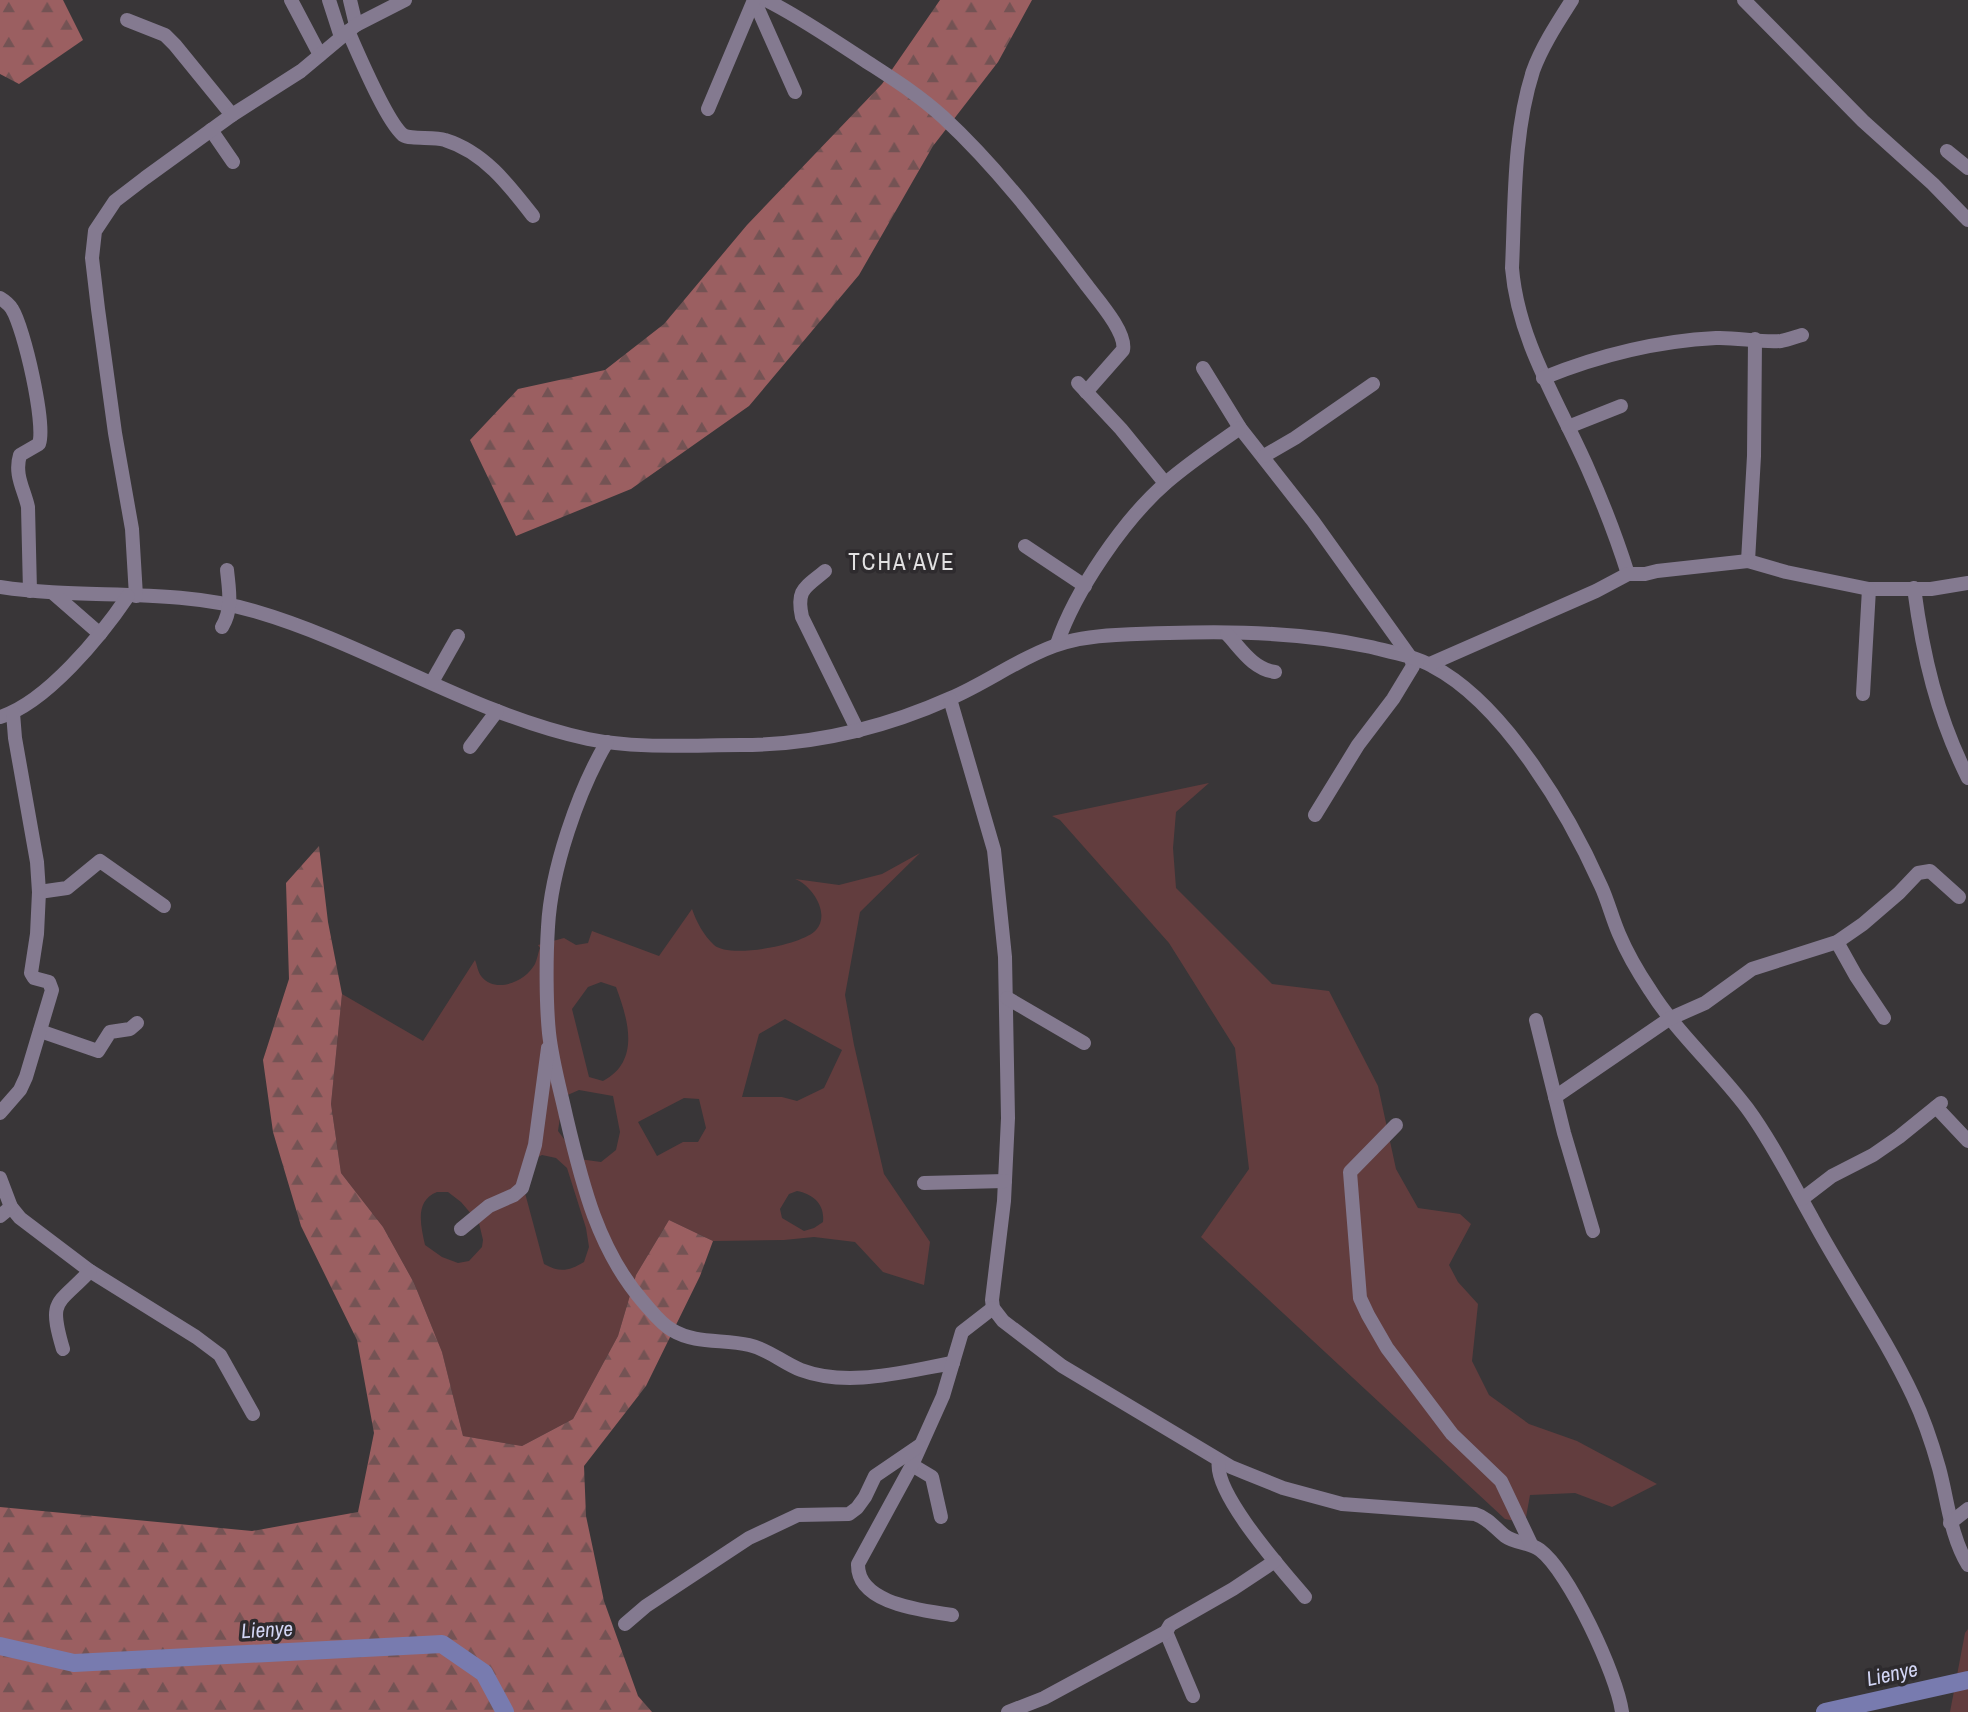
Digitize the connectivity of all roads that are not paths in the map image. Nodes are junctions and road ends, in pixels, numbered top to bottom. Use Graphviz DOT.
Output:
graph roads {
  1 [pos="292,0"];
  2 [pos="329,0"];
  3 [pos="350,0"];
  4 [pos="405,0"];
  5 [pos="766,0"];
  6 [pos="1572,0"];
  7 [pos="1744,0"];
  8 [pos="127,20"];
  9 [pos="348,31"];
  10 [pos="320,55"];
  11 [pos="795,92"];
  12 [pos="708,109"];
  13 [pos="232,115"];
  14 [pos="212,130"];
  15 [pos="1947,151"];
  16 [pos="233,162"];
  17 [pos="1968,168"];
  18 [pos="533,216"];
  19 [pos="1968,220"];
  20 [pos="0,298"];
  21 [pos="1802,335"];
  22 [pos="1755,339"];
  23 [pos="1203,368"];
  24 [pos="1543,378"];
  25 [pos="1373,384"];
  26 [pos="1621,406"];
  27 [pos="1568,427"];
  28 [pos="1241,428"];
  29 [pos="1264,456"];
  30 [pos="1166,483"];
  31 [pos="1025,546"];
  32 [pos="1748,561"];
  33 [pos="227,570"];
  34 [pos="825,571"];
  35 [pos="1628,574"];
  36 [pos="1968,583"];
  37 [pos="1085,586"];
  38 [pos="0,587"];
  39 [pos="1914,588"];
  40 [pos="1869,589"];
  41 [pos="30,591"];
  42 [pos="53,593"];
  43 [pos="132,596"];
  44 [pos="230,605"];
  45 [pos="222,627"];
  46 [pos="100,634"];
  47 [pos="1227,634"];
  48 [pos="458,636"];
  49 [pos="1057,645"];
  50 [pos="1411,658"];
  51 [pos="1430,664"];
  52 [pos="1275,673"];
  53 [pos="432,682"];
  54 [pos="1863,694"];
  55 [pos="950,699"];
  56 [pos="497,711"];
  57 [pos="7,715"];
  58 [pos="858,731"];
  59 [pos="607,742"];
  60 [pos="470,747"];
  61 [pos="1968,778"];
  62 [pos="1315,816"];
  63 [pos="39,892"];
  64 [pos="1959,897"];
  65 [pos="164,906"];
  66 [pos="1837,942"];
  67 [pos="1007,998"];
  68 [pos="1884,1018"];
  69 [pos="1669,1019"];
  70 [pos="1536,1020"];
  71 [pos="138,1023"];
  72 [pos="40,1031"];
  73 [pos="550,1033"];
  74 [pos="1084,1043"];
  75 [pos="1555,1097"];
  76 [pos="0,1113"];
  77 [pos="1396,1125"];
  78 [pos="1968,1141"];
  79 [pos="0,1178"];
  80 [pos="1005,1181"];
  81 [pos="924,1183"];
  82 [pos="1802,1199"];
  83 [pos="6,1211"];
  84 [pos="461,1230"];
  85 [pos="1593,1231"];
  86 [pos="90,1271"];
  87 [pos="993,1308"];
  88 [pos="63,1349"];
  89 [pos="953,1363"];
  90 [pos="253,1414"];
  91 [pos="920,1446"];
  92 [pos="1219,1461"];
  93 [pos="912,1465"];
  94 [pos="1968,1510"];
  95 [pos="941,1517"];
  96 [pos="1950,1523"];
  97 [pos="1531,1544"];
  98 [pos="1275,1561"];
  99 [pos="1968,1565"];
  100 [pos="1305,1597"];
  101 [pos="952,1615"];
  102 [pos="625,1624"];
  103 [pos="1166,1632"];
  104 [pos="1193,1696"];
  105 [pos="1008,1712"];
  106 [pos="1622,1712"];
  1 -- 10 [label="street"];
  2 -- 9 [label="street"];
  3 -- 9 [label="street"];
  4 -- 9 [label="street"];
  5 -- 30 [label="street"];
  6 -- 24 [label="street"];
  7 -- 19 [label="street"];
  8 -- 13 [label="street"];
  9 -- 10 [label="street"];
  9 -- 18 [label="street"];
  10 -- 13 [label="street"];
  11 -- 12 [label="street"];
  13 -- 14 [label="street"];
  14 -- 16 [label="street"];
  14 -- 43 [label="street"];
  15 -- 17 [label="street"];
  20 -- 41 [label="street"];
  21 -- 22 [label="street"];
  22 -- 24 [label="street"];
  22 -- 32 [label="street"];
  23 -- 28 [label="street"];
  24 -- 27 [label="street"];
  25 -- 29 [label="street"];
  26 -- 27 [label="street"];
  27 -- 35 [label="street"];
  28 -- 29 [label="street"];
  28 -- 30 [label="street"];
  29 -- 50 [label="street"];
  30 -- 37 [label="street"];
  31 -- 37 [label="street"];
  32 -- 35 [label="street"];
  32 -- 40 [label="street"];
  33 -- 44 [label="street"];
  34 -- 58 [label="street"];
  35 -- 51 [label="street"];
  36 -- 39 [label="street"];
  37 -- 49 [label="street"];
  38 -- 41 [label="street"];
  39 -- 40 [label="street"];
  39 -- 61 [label="street"];
  40 -- 54 [label="street"];
  41 -- 42 [label="street"];
  42 -- 43 [label="street"];
  42 -- 46 [label="street"];
  43 -- 44 [label="street"];
  43 -- 46 [label="street"];
  44 -- 45 [label="street"];
  44 -- 53 [label="street"];
  46 -- 57 [label="street"];
  47 -- 49 [label="street"];
  47 -- 50 [label="street"];
  47 -- 52 [label="street"];
  48 -- 53 [label="street"];
  49 -- 55 [label="street"];
  50 -- 51 [label="street"];
  50 -- 62 [label="street"];
  51 -- 69 [label="street"];
  53 -- 56 [label="street"];
  55 -- 58 [label="street"];
  55 -- 67 [label="street"];
  56 -- 59 [label="street"];
  56 -- 60 [label="street"];
  57 -- 63 [label="street"];
  58 -- 59 [label="street"];
  59 -- 73 [label="street"];
  63 -- 65 [label="street"];
  63 -- 72 [label="street"];
  64 -- 66 [label="street"];
  66 -- 68 [label="street"];
  66 -- 69 [label="street"];
  67 -- 74 [label="street"];
  67 -- 80 [label="street"];
  69 -- 75 [label="street"];
  69 -- 82 [label="street"];
  70 -- 75 [label="street"];
  71 -- 72 [label="street"];
  72 -- 76 [label="street"];
  73 -- 84 [label="street"];
  73 -- 89 [label="street"];
  75 -- 85 [label="street"];
  77 -- 97 [label="street"];
  78 -- 82 [label="street"];
  79 -- 83 [label="street"];
  80 -- 81 [label="street"];
  80 -- 87 [label="street"];
  82 -- 96 [label="street"];
  83 -- 86 [label="street"];
  86 -- 88 [label="street"];
  86 -- 90 [label="street"];
  87 -- 89 [label="street"];
  87 -- 92 [label="street"];
  89 -- 91 [label="street"];
  91 -- 93 [label="street"];
  91 -- 102 [label="street"];
  92 -- 97 [label="street"];
  92 -- 98 [label="street"];
  93 -- 95 [label="street"];
  93 -- 101 [label="street"];
  94 -- 96 [label="street"];
  96 -- 99 [label="street"];
  97 -- 106 [label="street"];
  98 -- 100 [label="street"];
  98 -- 103 [label="street"];
  103 -- 104 [label="street"];
  103 -- 105 [label="street"];
}
